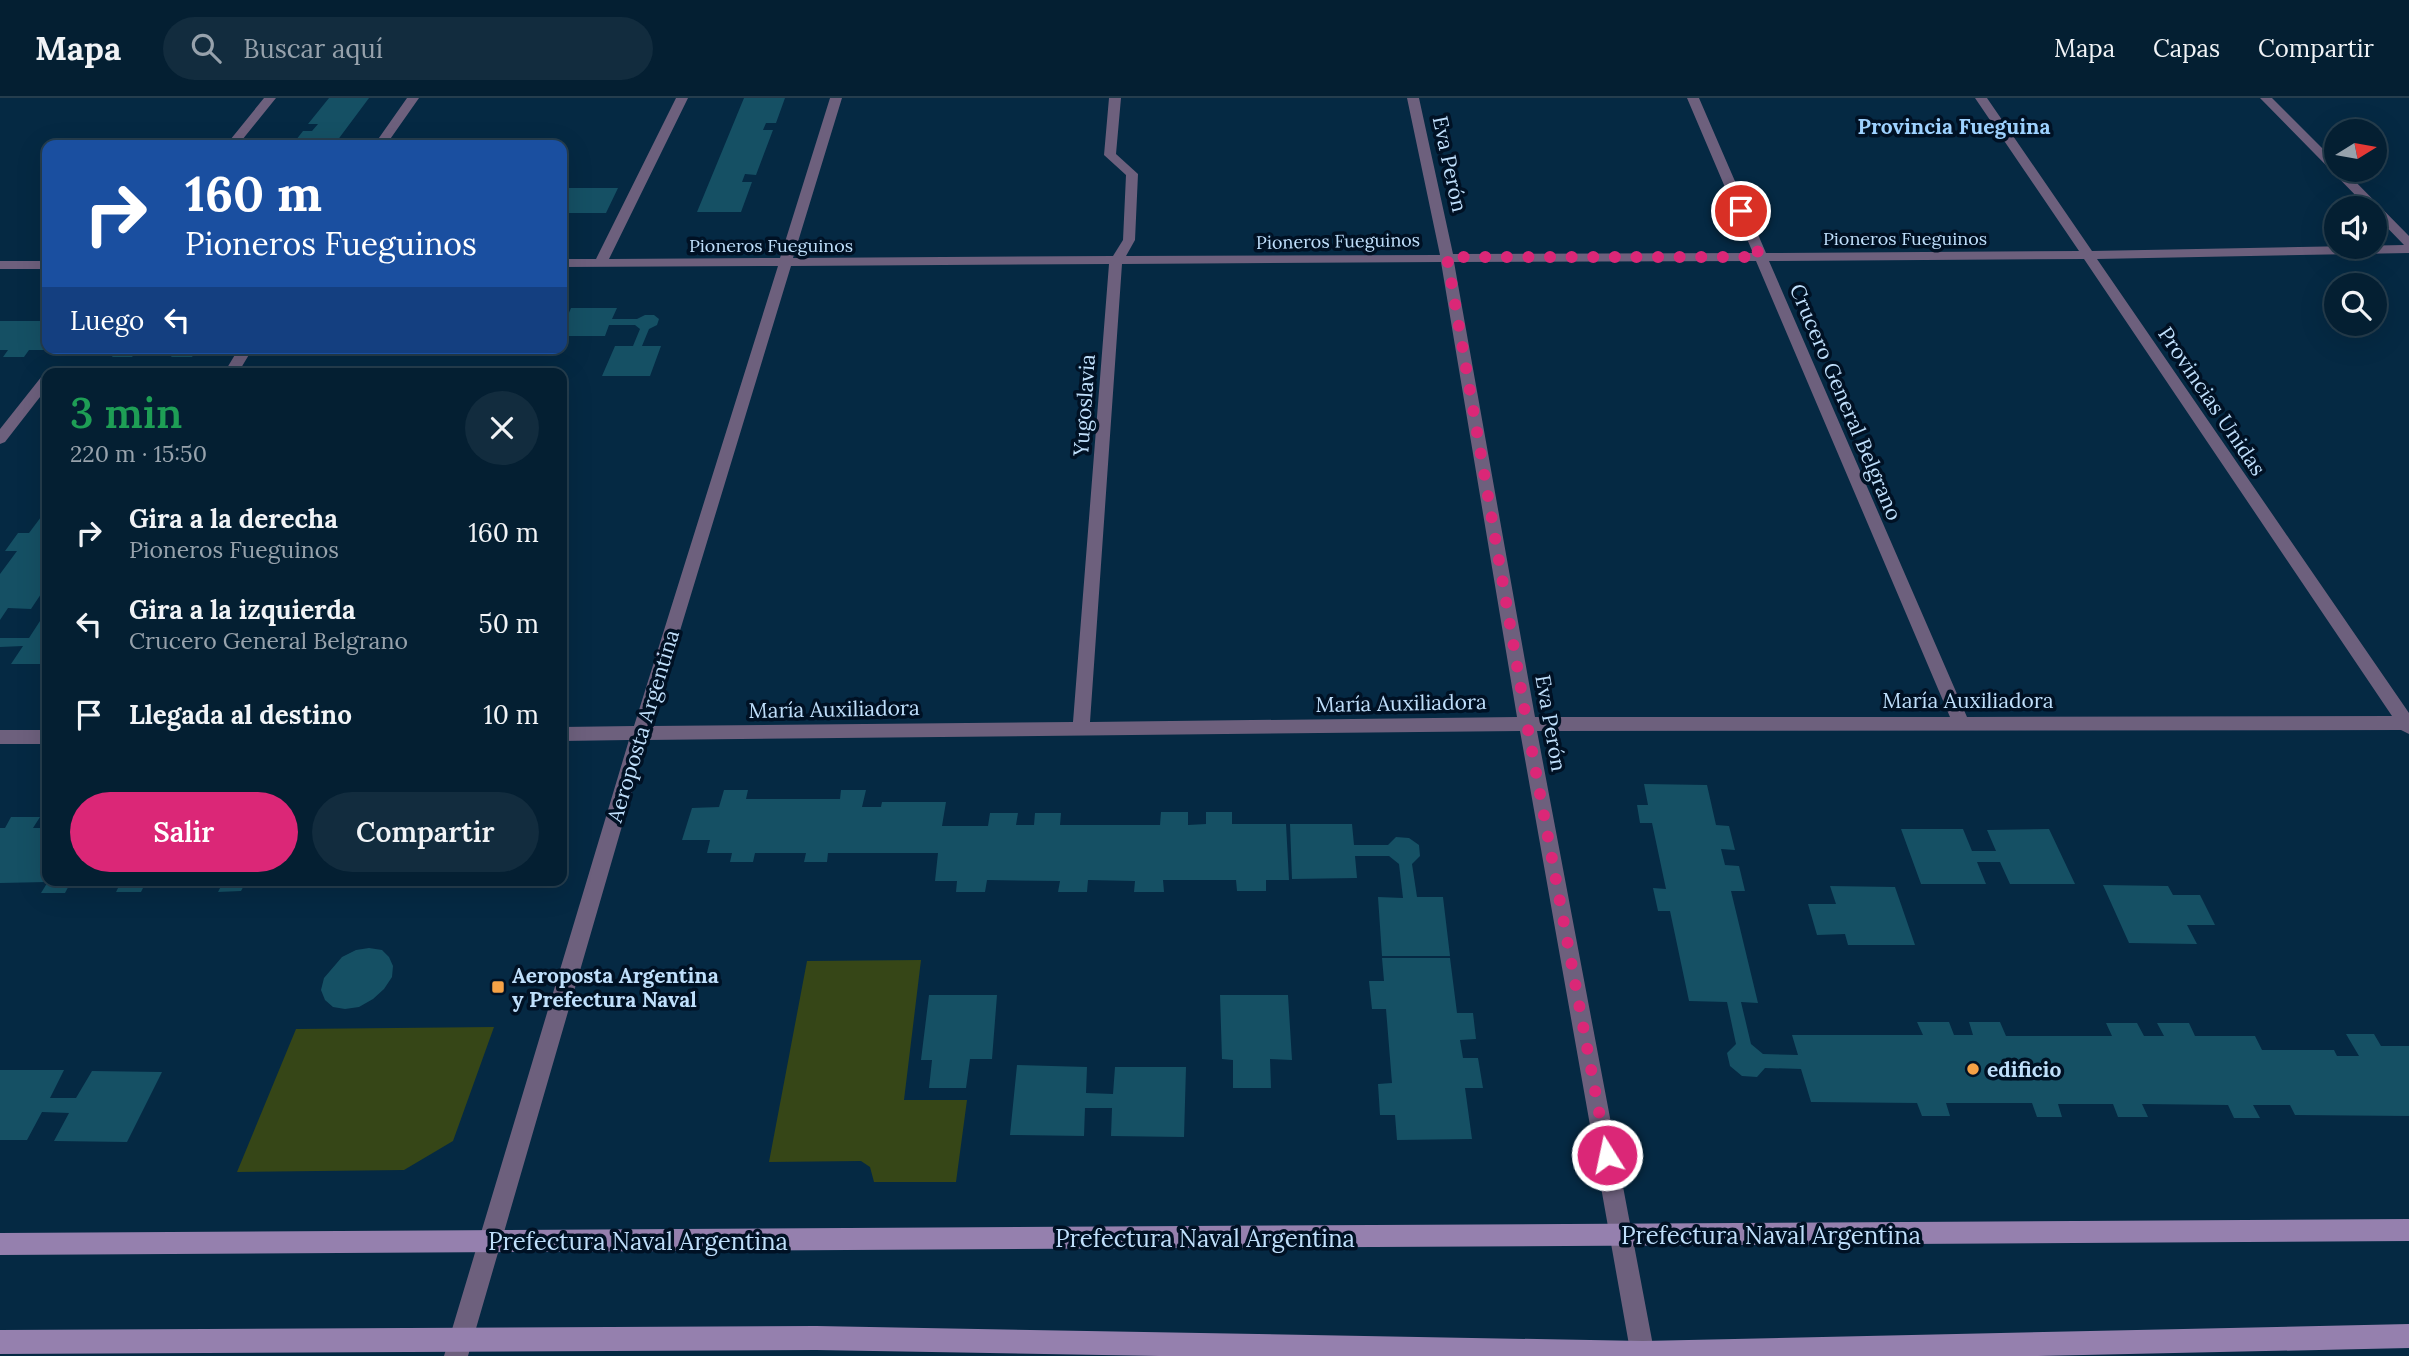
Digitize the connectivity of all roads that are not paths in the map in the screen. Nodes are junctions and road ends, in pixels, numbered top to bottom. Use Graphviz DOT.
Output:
graph roads {
  1 [pos="270,98"];
  2 [pos="413,98"];
  3 [pos="682,98"];
  4 [pos="836,98"];
  5 [pos="1115,98"];
  6 [pos="1413,98"];
  7 [pos="1693,98"];
  8 [pos="1981,98"];
  9 [pos="2266,98"];
  10 [pos="236,140"];
  11 [pos="384,140"];
  12 [pos="2324,156"];
  13 [pos="2350,182"];
  14 [pos="2409,243"];
  15 [pos="2409,249"];
  16 [pos="2087,255"];
  17 [pos="1447,257"];
  18 [pos="1760,257"];
  19 [pos="1116,262"];
  20 [pos="567,263"];
  21 [pos="600,263"];
  22 [pos="785,263"];
  23 [pos="0,265"];
  24 [pos="42,265"];
  25 [pos="42,385"];
  26 [pos="0,439"];
  27 [pos="1961,722"];
  28 [pos="1527,724"];
  29 [pos="2408,724"];
  30 [pos="1081,730"];
  31 [pos="567,734"];
  32 [pos="640,734"];
  33 [pos="0,737"];
  34 [pos="42,737"];
  35 [pos="2409,1230"];
  36 [pos="1622,1236"];
  37 [pos="488,1242"];
  38 [pos="0,1244"];
  39 [pos="2409,1336"];
  40 [pos="0,1342"];
  41 [pos="458,1348"];
  42 [pos="1643,1355"];
  1 -- 10 [label="street"];
  2 -- 11 [label="street"];
  3 -- 21 [label="street"];
  4 -- 22 [label="street, Aeroposta Argentina"];
  5 -- 19 [label="street, Yugoslavia"];
  6 -- 17 [label="street, Eva Perón"];
  7 -- 18 [label="street, Crucero General Belgrano"];
  8 -- 16 [label="street, Provincias Unidas"];
  9 -- 12 [label="street"];
  13 -- 14 [label="street"];
  15 -- 16 [label="street, Pioneros Fueguinos"];
  16 -- 18 [label="street, Pioneros Fueguinos"];
  16 -- 29 [label="street, Provincias Unidas"];
  17 -- 18 [label="street, Pioneros Fueguinos"];
  17 -- 19 [label="street, Pioneros Fueguinos"];
  17 -- 28 [label="street, Eva Perón"];
  18 -- 27 [label="street, Crucero General Belgrano"];
  19 -- 22 [label="street, Pioneros Fueguinos"];
  19 -- 30 [label="street, Yugoslavia"];
  20 -- 21 [label="street, Pioneros Fueguinos"];
  21 -- 22 [label="street, Pioneros Fueguinos"];
  22 -- 32 [label="street, Aeroposta Argentina"];
  23 -- 24 [label="street"];
  25 -- 26 [label="street"];
  27 -- 28 [label="street, María Auxiliadora"];
  27 -- 29 [label="street, María Auxiliadora"];
  28 -- 30 [label="street, María Auxiliadora"];
  28 -- 36 [label="street, Eva Perón"];
  30 -- 32 [label="street, María Auxiliadora"];
  31 -- 32 [label="street, María Auxiliadora"];
  32 -- 37 [label="street, Aeroposta Argentina"];
  33 -- 34 [label="street"];
  35 -- 36 [label="main road, Prefectura Naval Argentina"];
  36 -- 37 [label="main road, Prefectura Naval Argentina"];
  36 -- 42 [label="street, Eva Perón"];
  37 -- 38 [label="main road, Prefectura Naval Argentina"];
  37 -- 41 [label="street, Aeroposta Argentina"];
  39 -- 42 [label="main road"];
  40 -- 41 [label="main road"];
  41 -- 42 [label="main road"];
}
